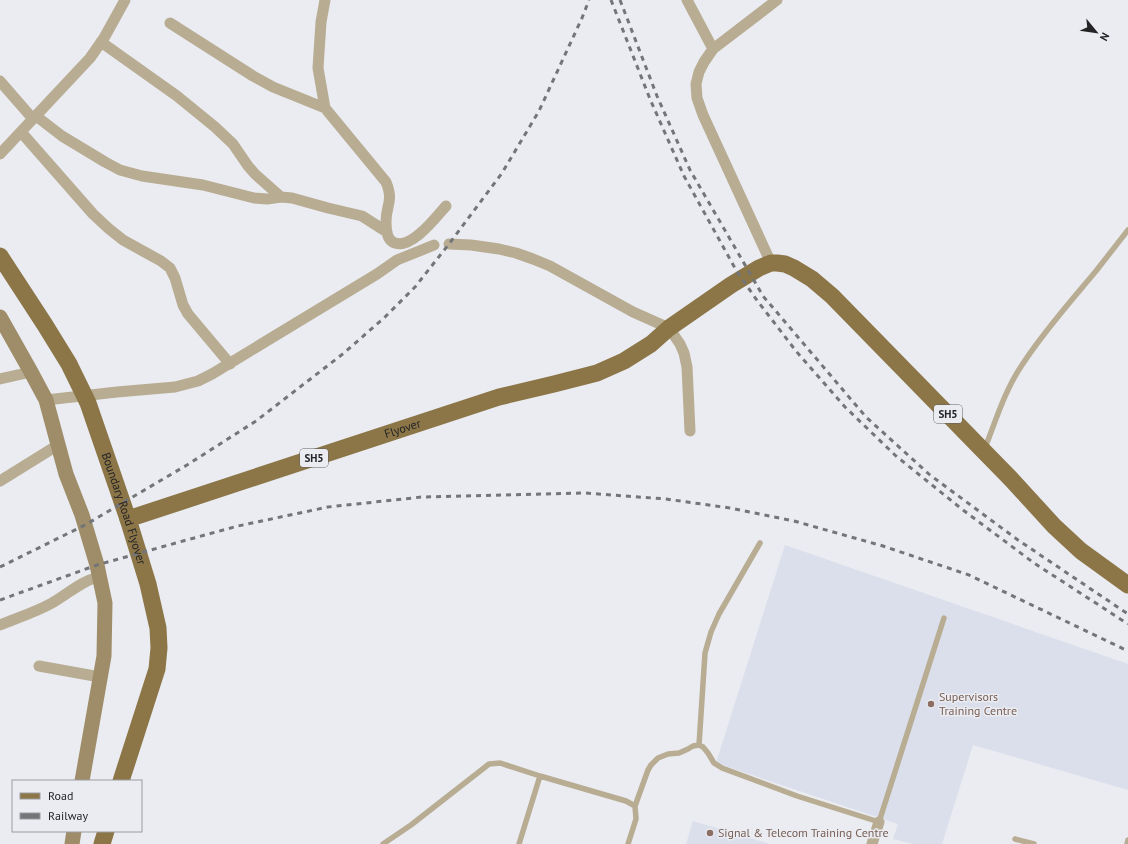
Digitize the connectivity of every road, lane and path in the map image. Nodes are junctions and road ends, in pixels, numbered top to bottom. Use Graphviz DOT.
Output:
graph roads {
  1 [pos="126,0"];
  2 [pos="325,0"];
  3 [pos="687,0"];
  4 [pos="777,0"];
  5 [pos="170,23"];
  6 [pos="101,42"];
  7 [pos="713,49"];
  8 [pos="0,81"];
  9 [pos="325,108"];
  10 [pos="34,118"];
  11 [pos="21,132"];
  12 [pos="0,154"];
  13 [pos="281,197"];
  14 [pos="446,206"];
  15 [pos="1128,230"];
  16 [pos="387,232"];
  17 [pos="449,244"];
  18 [pos="434,245"];
  19 [pos="0,256"];
  20 [pos="771,263"];
  21 [pos="0,317"];
  22 [pos="669,328"];
  23 [pos="230,364"];
  24 [pos="31,372"];
  25 [pos="0,379"];
  26 [pos="46,400"];
  27 [pos="690,430"];
  28 [pos="58,445"];
  29 [pos="984,451"];
  30 [pos="0,481"];
  31 [pos="128,519"];
  32 [pos="760,543"];
  33 [pos="99,577"];
  34 [pos="1128,585"];
  35 [pos="944,618"];
  36 [pos="0,625"];
  37 [pos="39,666"];
  38 [pos="100,677"];
  39 [pos="699,745"];
  40 [pos="540,776"];
  41 [pos="82,780"];
  42 [pos="121,780"];
  43 [pos="635,806"];
  44 [pos="879,822"];
  45 [pos="74,832"];
  46 [pos="106,832"];
  47 [pos="1015,838"];
  48 [pos="1128,840"];
  49 [pos="72,844"];
  50 [pos="102,844"];
  51 [pos="383,844"];
  52 [pos="519,844"];
  53 [pos="628,844"];
  54 [pos="872,844"];
  55 [pos="1034,844"];
  56 [pos="1127,844"];
  1 -- 6 [label="street"];
  2 -- 9 [label="street"];
  3 -- 7 [label="street"];
  4 -- 7 [label="street"];
  5 -- 9 [label="street"];
  6 -- 10 [label="street"];
  6 -- 13 [label="street"];
  7 -- 20 [label="street"];
  8 -- 10 [label="street"];
  9 -- 16 [label="street"];
  10 -- 11 [label="street"];
  10 -- 13 [label="street"];
  11 -- 12 [label="street"];
  11 -- 23 [label="street"];
  13 -- 16 [label="street"];
  14 -- 16 [label="street"];
  15 -- 29 [label="lane"];
  17 -- 22 [label="street"];
  18 -- 23 [label="street"];
  19 -- 31 [label="main road, Boundary Road Flyover"];
  20 -- 22 [label="main road, SH5"];
  20 -- 29 [label="main road, SH5"];
  21 -- 24 [label="street"];
  22 -- 27 [label="street"];
  22 -- 31 [label="main road, Flyover / SH5"];
  23 -- 26 [label="street"];
  24 -- 25 [label="street"];
  24 -- 26 [label="street"];
  26 -- 28 [label="street"];
  28 -- 30 [label="street"];
  28 -- 33 [label="street"];
  29 -- 34 [label="main road, SH5"];
  31 -- 42 [label="main road, Boundary Road Flyover"];
  32 -- 39 [label="lane"];
  33 -- 36 [label="street"];
  33 -- 38 [label="street"];
  35 -- 44 [label="lane"];
  37 -- 38 [label="street"];
  38 -- 41 [label="street"];
  39 -- 43 [label="lane"];
  39 -- 44 [label="lane"];
  40 -- 43 [label="lane"];
  40 -- 51 [label="lane"];
  40 -- 52 [label="lane"];
  43 -- 53 [label="lane"];
  44 -- 54 [label="street"];
  45 -- 49 [label="street"];
  46 -- 50 [label="main road"];
  47 -- 55 [label="lane"];
  48 -- 56 [label="lane"];
}
